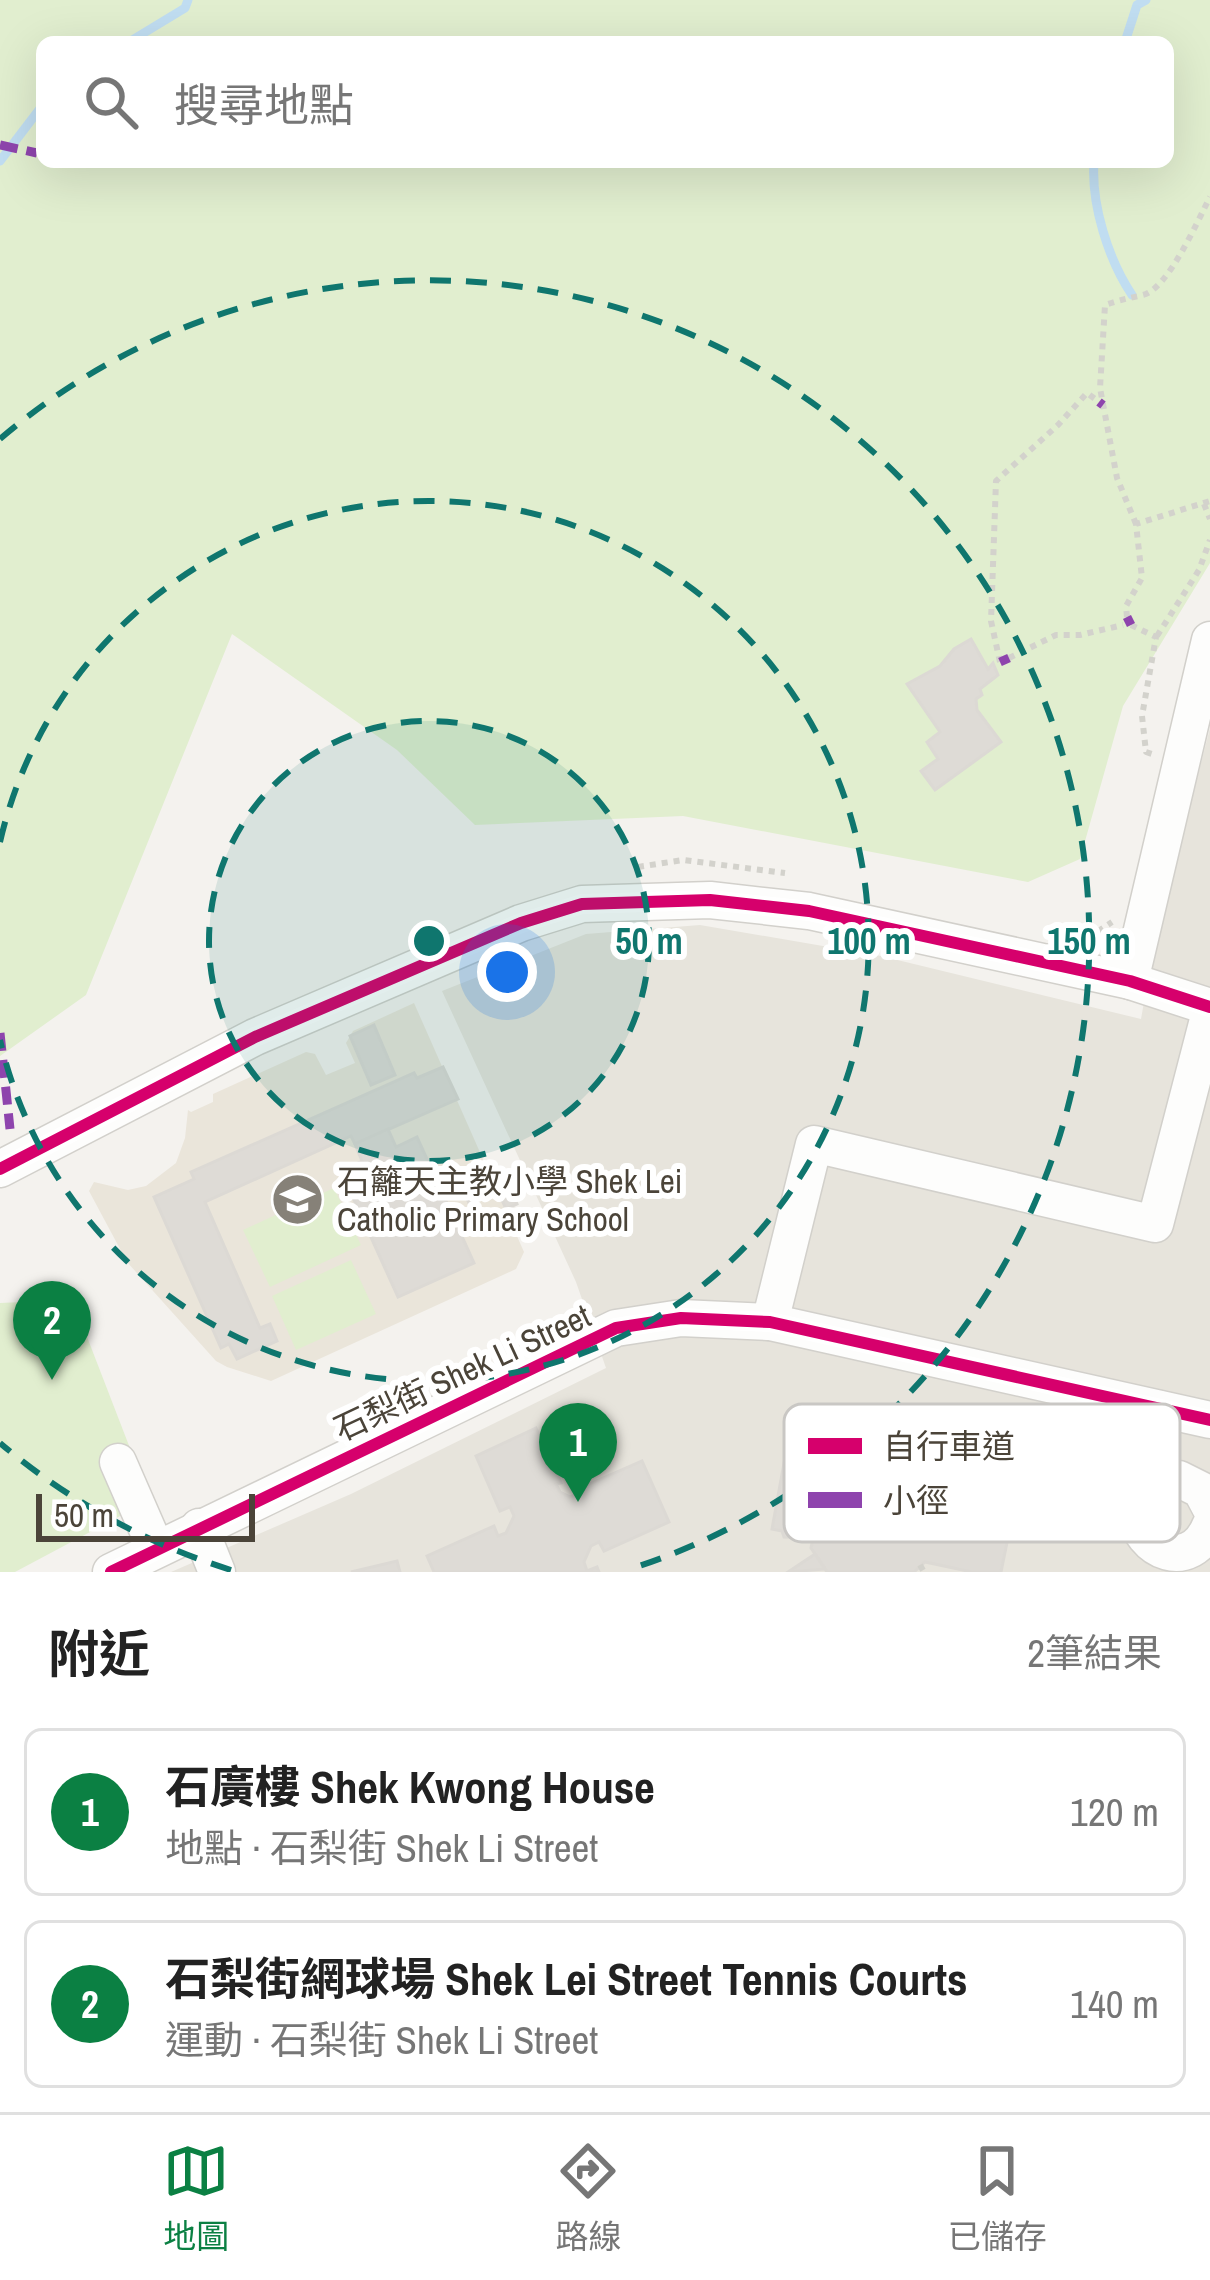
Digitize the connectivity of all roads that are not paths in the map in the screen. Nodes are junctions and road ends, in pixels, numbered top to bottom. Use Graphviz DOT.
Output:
graph roads {
  1 [pos="1210,640"];
  2 [pos="1130,981"];
  3 [pos="1210,1009"];
  4 [pos="1199,1106"];
  5 [pos="0,1169"];
  6 [pos="770,1322"];
  7 [pos="1083,1404"];
  8 [pos="1210,1420"];
  9 [pos="1180,1422"];
  10 [pos="118,1462"];
  11 [pos="1180,1480"];
  12 [pos="1210,1507"];
  13 [pos="1210,1526"];
  14 [pos="199,1527"];
  15 [pos="1143,1542"];
  16 [pos="1148,1542"];
  17 [pos="156,1549"];
  18 [pos="111,1572"];
  19 [pos="217,1572"];
  20 [pos="1180,1572"];
  1 -- 2 [label="street"];
  2 -- 3 [label="street"];
  2 -- 5 [label="street"];
  3 -- 4 [label="street"];
  4 -- 6 [label="street"];
  6 -- 7 [label="street, 石梨街 Shek Li Street"];
  6 -- 14 [label="street, 石梨街 Shek Li Street"];
  8 -- 9 [label="street, 石梨街 Shek Li Street"];
  10 -- 17 [label="street"];
  11 -- 12 [label="street"];
  13 -- 16 [label="street"];
  14 -- 17 [label="street, 石梨街 Shek Li Street"];
  14 -- 19 [label="street"];
  15 -- 20 [label="street"];
  17 -- 18 [label="street, 石梨街 Shek Li Street"];
}
